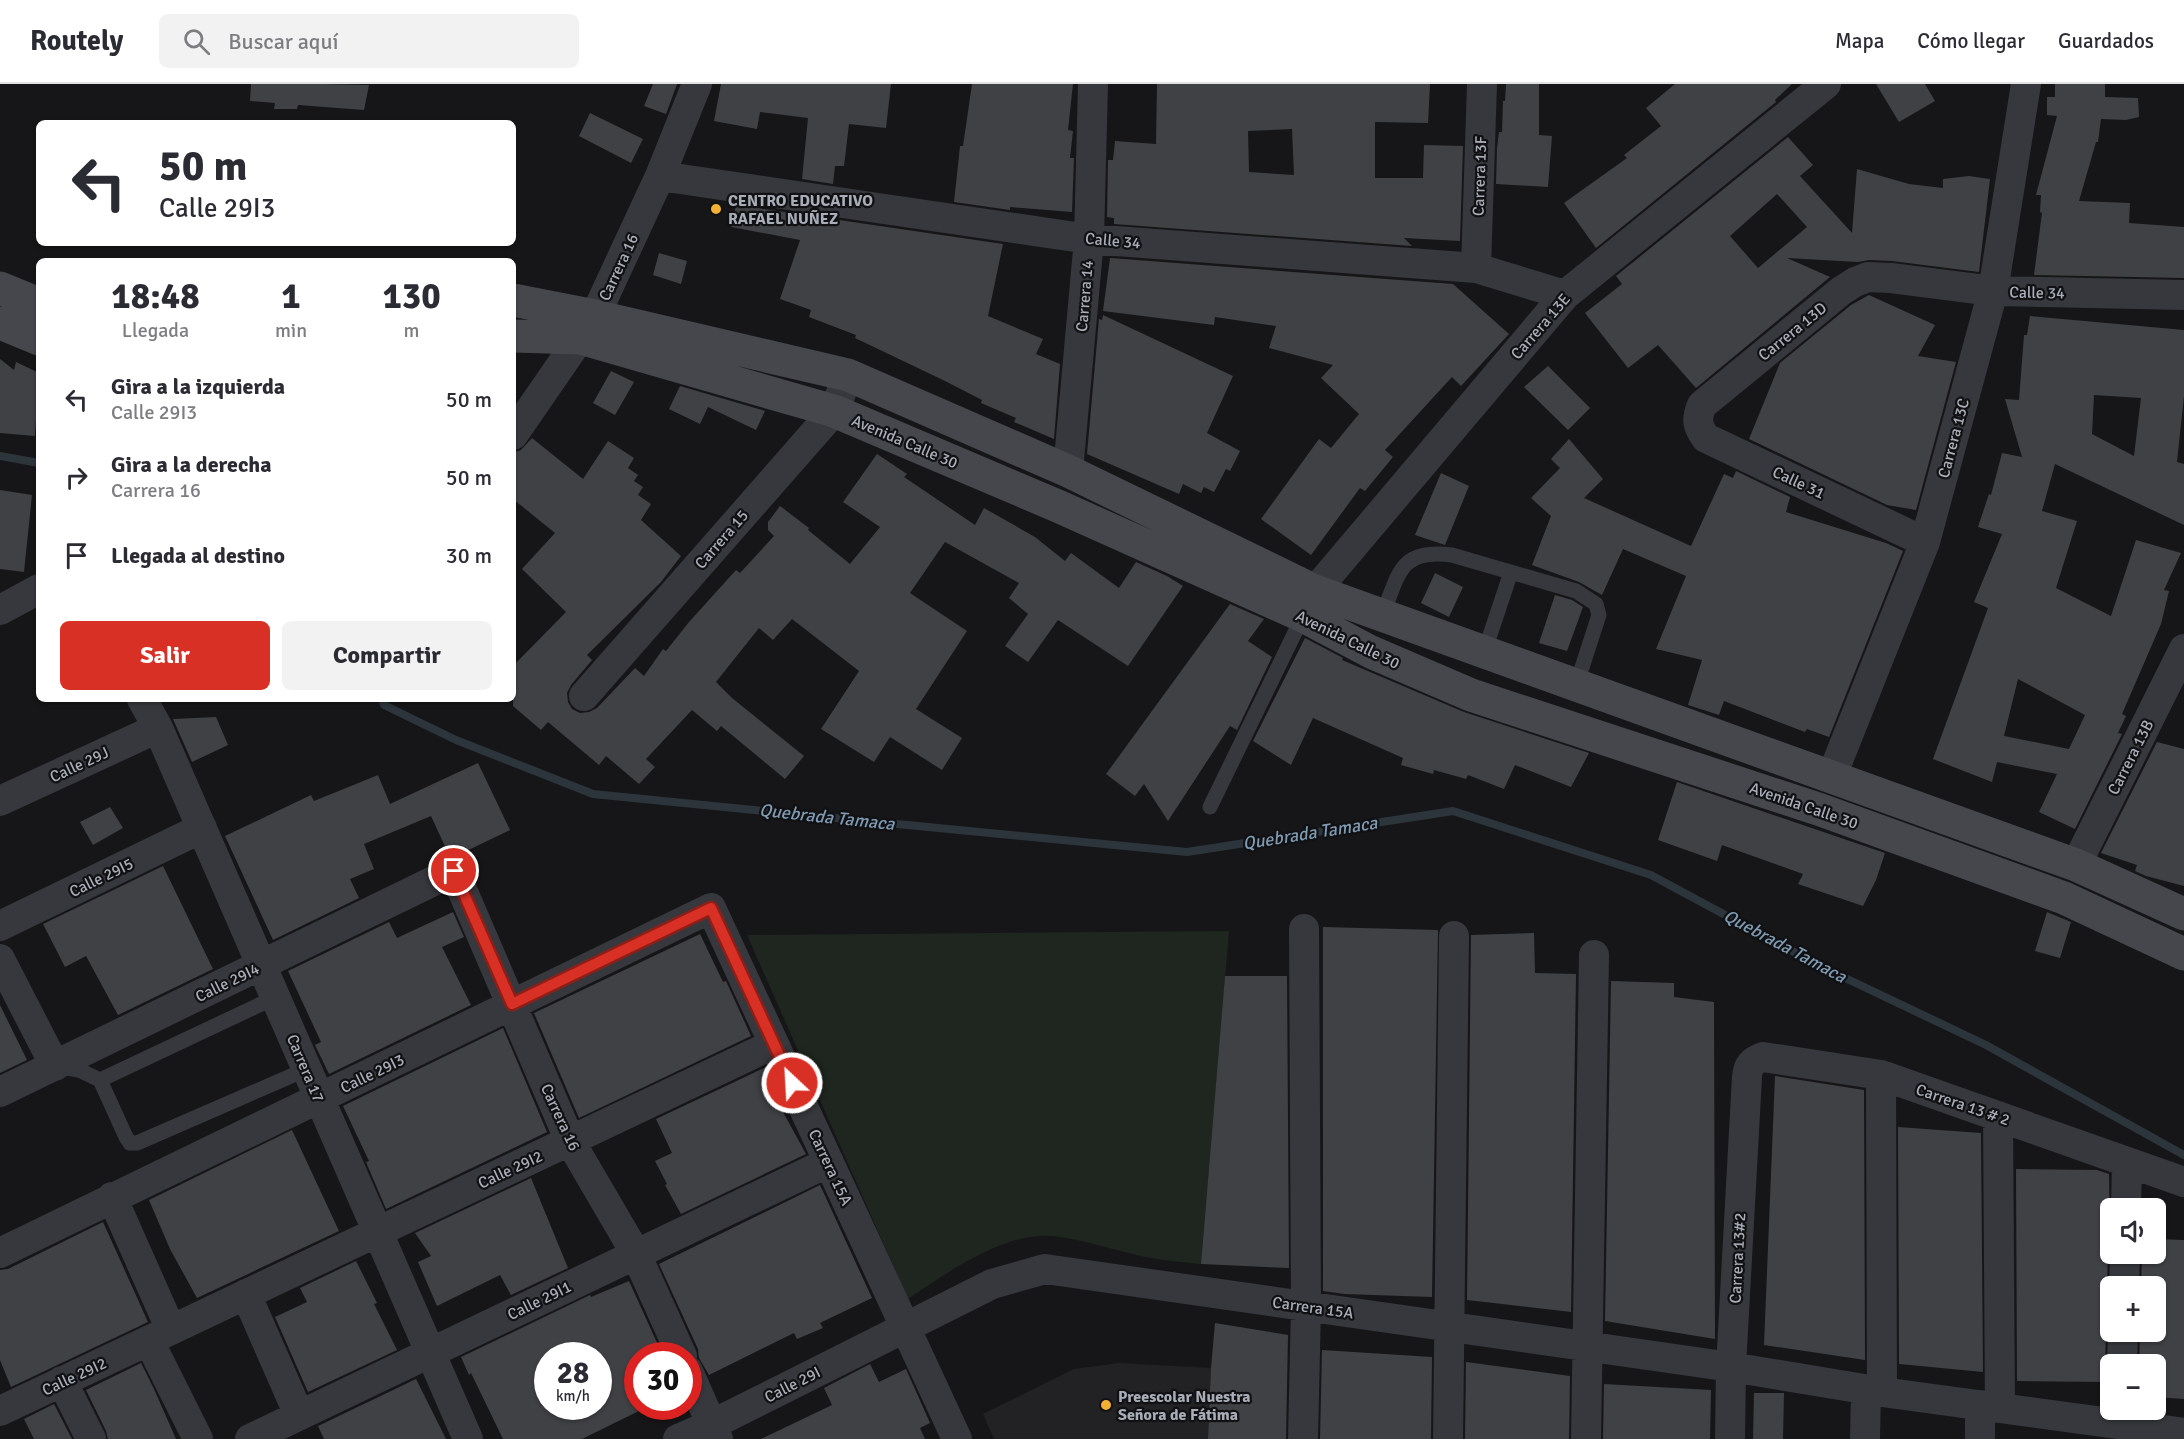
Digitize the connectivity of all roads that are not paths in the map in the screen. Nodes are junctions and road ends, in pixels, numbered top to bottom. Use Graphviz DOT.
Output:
graph roads {
  1 [pos="697,84"];
  2 [pos="1093,84"];
  3 [pos="1482,84"];
  4 [pos="1826,84"];
  5 [pos="2026,84"];
  6 [pos="660,176"];
  7 [pos="1089,239"];
  8 [pos="1476,268"];
  9 [pos="1891,278"];
  10 [pos="0,288"];
  11 [pos="1993,291"];
  12 [pos="1565,295"];
  13 [pos="2184,295"];
  14 [pos="516,301"];
  15 [pos="36,303"];
  16 [pos="0,323"];
  17 [pos="588,327"];
  18 [pos="516,336"];
  19 [pos="36,338"];
  20 [pos="848,375"];
  21 [pos="1702,405"];
  22 [pos="834,411"];
  23 [pos="516,431"];
  24 [pos="1068,471"];
  25 [pos="1925,542"];
  26 [pos="1511,572"];
  27 [pos="36,591"];
  28 [pos="1309,604"];
  29 [pos="0,610"];
  30 [pos="1382,616"];
  31 [pos="2184,649"];
  32 [pos="1484,653"];
  33 [pos="1576,686"];
  34 [pos="584,696"];
  35 [pos="144,702"];
  36 [pos="158,728"];
  37 [pos="1832,778"];
  38 [pos="0,801"];
  39 [pos="1210,807"];
  40 [pos="202,828"];
  41 [pos="2076,865"];
  42 [pos="454,871"];
  43 [pos="711,908"];
  44 [pos="2184,914"];
  45 [pos="0,926"];
  46 [pos="1304,929"];
  47 [pos="1454,936"];
  48 [pos="2184,954"];
  49 [pos="1594,955"];
  50 [pos="0,959"];
  51 [pos="262,965"];
  52 [pos="276,998"];
  53 [pos="512,1004"];
  54 [pos="774,1044"];
  55 [pos="55,1066"];
  56 [pos="307,1069"];
  57 [pos="1881,1075"];
  58 [pos="1747,1077"];
  59 [pos="100,1080"];
  60 [pos="0,1092"];
  61 [pos="319,1098"];
  62 [pos="1998,1116"];
  63 [pos="570,1140"];
  64 [pos="829,1162"];
  65 [pos="2127,1162"];
  66 [pos="2184,1182"];
  67 [pos="112,1197"];
  68 [pos="2126,1198"];
  69 [pos="378,1232"];
  70 [pos="0,1253"];
  71 [pos="636,1254"];
  72 [pos="246,1294"];
  73 [pos="1306,1306"];
  74 [pos="1448,1326"];
  75 [pos="905,1327"];
  76 [pos="160,1335"];
  77 [pos="676,1342"];
  78 [pos="1586,1346"];
  79 [pos="430,1353"];
  80 [pos="1731,1367"];
  81 [pos="62,1381"];
  82 [pos="1874,1391"];
  83 [pos="702,1402"];
  84 [pos="1990,1407"];
  85 [pos="0,1411"];
  86 [pos="299,1416"];
  87 [pos="2112,1424"];
  88 [pos="715,1431"];
  89 [pos="2184,1433"];
  90 [pos="91,1439"];
  91 [pos="198,1439"];
  92 [pos="250,1439"];
  93 [pos="468,1439"];
  94 [pos="678,1439"];
  95 [pos="957,1439"];
  96 [pos="1303,1439"];
  97 [pos="1448,1439"];
  98 [pos="1586,1439"];
  99 [pos="1730,1439"];
  100 [pos="1865,1439"];
  101 [pos="1980,1439"];
  1 -- 6 [label="street, Carrera 16"];
  2 -- 7 [label="street, Carrera 14"];
  3 -- 8 [label="street, Carrera 13F"];
  4 -- 12 [label="street, Carrera 13E"];
  5 -- 11 [label="street, Carrera 13C"];
  6 -- 7 [label="street, Calle 34"];
  6 -- 17 [label="street, Carrera 16"];
  7 -- 8 [label="street, Calle 34"];
  7 -- 24 [label="street, Carrera 14"];
  8 -- 12 [label="street, Calle 34"];
  9 -- 11 [label="street, Calle 34"];
  9 -- 21 [label="street, Carrera 13D"];
  10 -- 15 [label="main road"];
  11 -- 13 [label="street, Calle 34"];
  11 -- 25 [label="street, Carrera 13C"];
  12 -- 28 [label="street, Carrera 13E"];
  14 -- 17 [label="main road, Avenida Calle 30"];
  16 -- 19 [label="main road"];
  17 -- 18 [label="main road, Avenida Calle 30"];
  17 -- 20 [label="main road, Avenida Calle 30"];
  17 -- 22 [label="main road, Avenida Calle 30"];
  17 -- 23 [label="street, Carrera 16"];
  20 -- 22 [label="street, Carrera 15"];
  20 -- 24 [label="main road, Avenida Calle 30"];
  21 -- 25 [label="street, Calle 31"];
  22 -- 28 [label="main road, Avenida Calle 30"];
  22 -- 34 [label="street, Carrera 15"];
  24 -- 28 [label="main road, Avenida Calle 30"];
  25 -- 37 [label="street, Carrera 13C"];
  26 -- 30 [label="lane"];
  26 -- 32 [label="lane"];
  26 -- 33 [label="lane"];
  27 -- 29 [label="street"];
  28 -- 30 [label="main road, Avenida Calle 30"];
  28 -- 39 [label="lane"];
  28 -- 48 [label="main road, Avenida Calle 30"];
  30 -- 32 [label="main road, Avenida Calle 30"];
  31 -- 41 [label="street, Carrera 13B"];
  32 -- 33 [label="main road, Avenida Calle 30"];
  33 -- 37 [label="main road, Avenida Calle 30"];
  35 -- 36 [label="street, Carrera 17"];
  36 -- 38 [label="street, Calle 29J"];
  36 -- 40 [label="street, Carrera 17"];
  37 -- 41 [label="main road, Avenida Calle 30"];
  40 -- 45 [label="street, Calle 29I5"];
  40 -- 51 [label="street, Carrera 17"];
  41 -- 44 [label="main road, Avenida Calle 30"];
  42 -- 51 [label="street, Calle 29I4"];
  42 -- 53 [label="street, Carrera 16"];
  43 -- 53 [label="street, Calle 29I3"];
  43 -- 54 [label="street, Carrera 15A"];
  46 -- 73 [label="street"];
  47 -- 74 [label="street"];
  49 -- 78 [label="street"];
  50 -- 55 [label="street"];
  51 -- 52 [label="street, Carrera 17"];
  51 -- 55 [label="street, Calle 29I4"];
  52 -- 56 [label="street, Carrera 17"];
  52 -- 59 [label="lane"];
  53 -- 61 [label="street, Calle 29I3"];
  53 -- 63 [label="street, Carrera 16"];
  54 -- 63 [label="street, Calle 29I2"];
  54 -- 64 [label="street, Carrera 15A"];
  55 -- 59 [label="lane"];
  55 -- 60 [label="street, Calle 29I4"];
  56 -- 59 [label="lane"];
  56 -- 61 [label="street, Carrera 17"];
  57 -- 58 [label="street, Carrera 13 # 2"];
  57 -- 62 [label="street, Carrera 13 # 2"];
  57 -- 82 [label="street"];
  58 -- 80 [label="street, Carrera 13#2"];
  61 -- 67 [label="street, Calle 29I3"];
  61 -- 69 [label="street, Carrera 17"];
  62 -- 65 [label="street, Carrera 13 # 2"];
  62 -- 84 [label="street"];
  63 -- 69 [label="street, Calle 29I2"];
  63 -- 71 [label="street, Carrera 16"];
  64 -- 71 [label="street, Calle 29I1"];
  64 -- 75 [label="street, Carrera 15A"];
  65 -- 66 [label="street, Carrera 13 # 2"];
  65 -- 68 [label="street"];
  67 -- 70 [label="street, Calle 29I3"];
  67 -- 76 [label="street"];
  69 -- 72 [label="street, Calle 29I2"];
  69 -- 79 [label="street, Carrera 17"];
  71 -- 77 [label="street, Carrera 16"];
  71 -- 79 [label="street, Calle 29I1"];
  72 -- 76 [label="street, Calle 29I2"];
  72 -- 86 [label="street"];
  73 -- 74 [label="street, Carrera 15A"];
  73 -- 75 [label="street, Carrera 15A"];
  73 -- 96 [label="street"];
  74 -- 78 [label="street, Carrera 15A"];
  74 -- 97 [label="street"];
  75 -- 88 [label="street, Calle 29I"];
  75 -- 95 [label="street, Carrera 15A"];
  76 -- 81 [label="street, Calle 29I2"];
  76 -- 91 [label="street"];
  78 -- 80 [label="street, Carrera 15A"];
  78 -- 98 [label="street"];
  79 -- 86 [label="street, Calle 29I1"];
  79 -- 93 [label="street, Carrera 17"];
  80 -- 82 [label="street"];
  80 -- 99 [label="street, Carrera 13#2"];
  81 -- 85 [label="street, Calle 29I2"];
  81 -- 90 [label="street"];
  82 -- 84 [label="street"];
  82 -- 100 [label="street"];
  83 -- 88 [label="street"];
  84 -- 87 [label="street"];
  84 -- 101 [label="street"];
  86 -- 92 [label="street, Calle 29I1"];
  87 -- 89 [label="street"];
  88 -- 94 [label="street, Calle 29I"];
}
